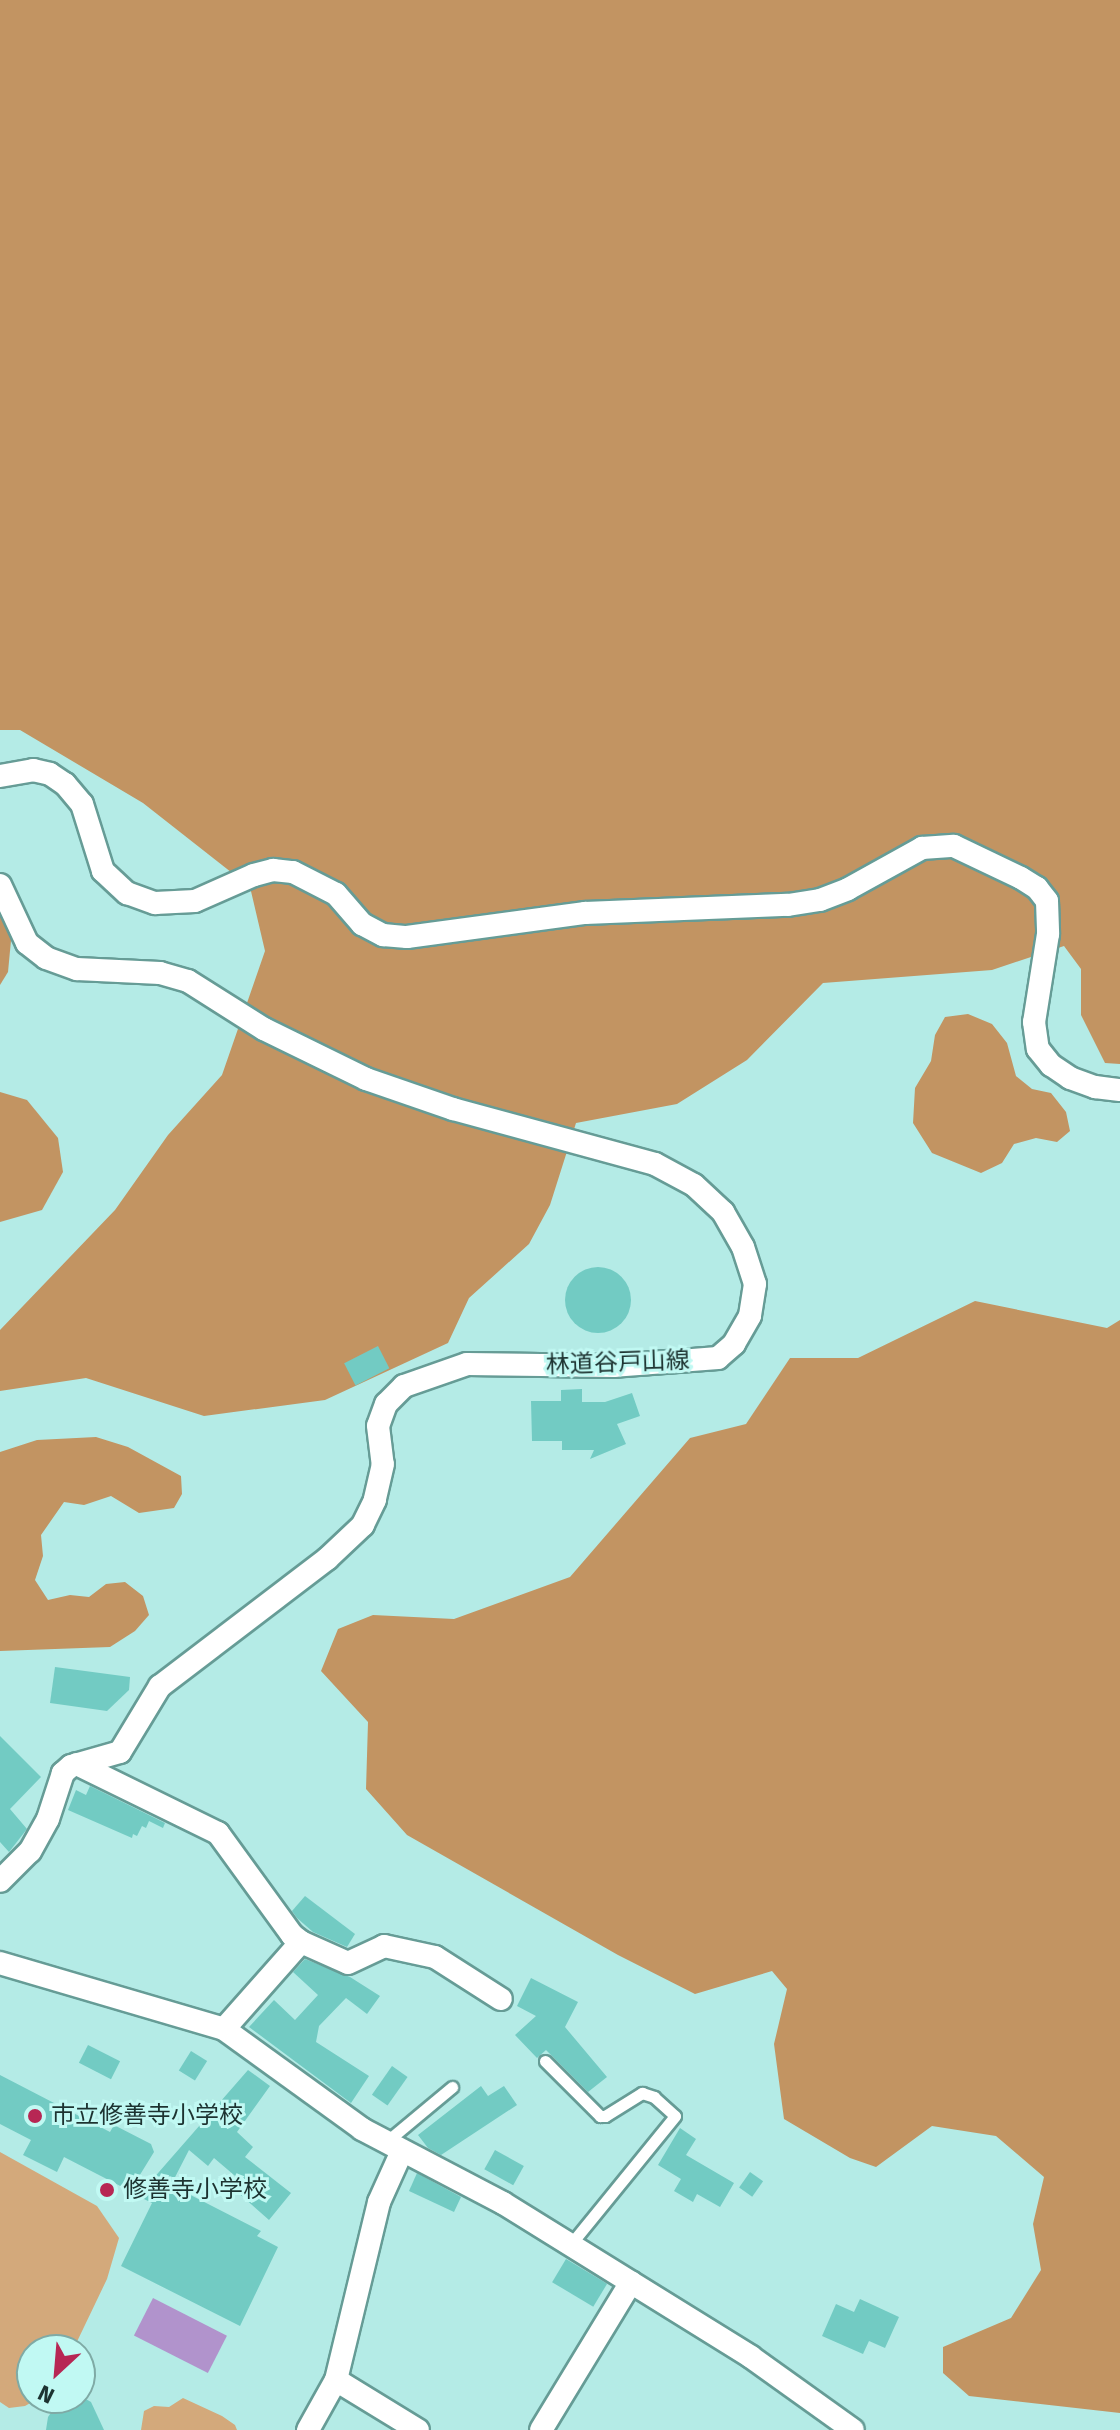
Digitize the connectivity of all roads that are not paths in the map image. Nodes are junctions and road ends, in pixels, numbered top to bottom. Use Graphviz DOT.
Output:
graph roads {
  1 [pos="0,776"];
  2 [pos="0,885"];
  3 [pos="1120,1090"];
  4 [pos="77,1764"];
  5 [pos="0,1881"];
  6 [pos="301,1942"];
  7 [pos="0,1963"];
  8 [pos="501,1999"];
  9 [pos="224,2029"];
  10 [pos="545,2061"];
  11 [pos="452,2087"];
  12 [pos="394,2147"];
  13 [pos="570,2245"];
  14 [pos="631,2282"];
  15 [pos="336,2380"];
  16 [pos="308,2430"];
  17 [pos="418,2430"];
  18 [pos="541,2430"];
  19 [pos="853,2430"];
  1 -- 3 [label="street"];
  2 -- 4 [label="street, 林道谷戸山線"];
  4 -- 5 [label="street"];
  4 -- 6 [label="street"];
  6 -- 8 [label="street"];
  6 -- 9 [label="street"];
  7 -- 9 [label="street"];
  9 -- 12 [label="street"];
  10 -- 13 [label="lane"];
  11 -- 12 [label="lane"];
  12 -- 13 [label="street"];
  12 -- 15 [label="street"];
  13 -- 14 [label="street"];
  14 -- 18 [label="street"];
  14 -- 19 [label="street"];
  15 -- 16 [label="street"];
  15 -- 17 [label="street"];
}
